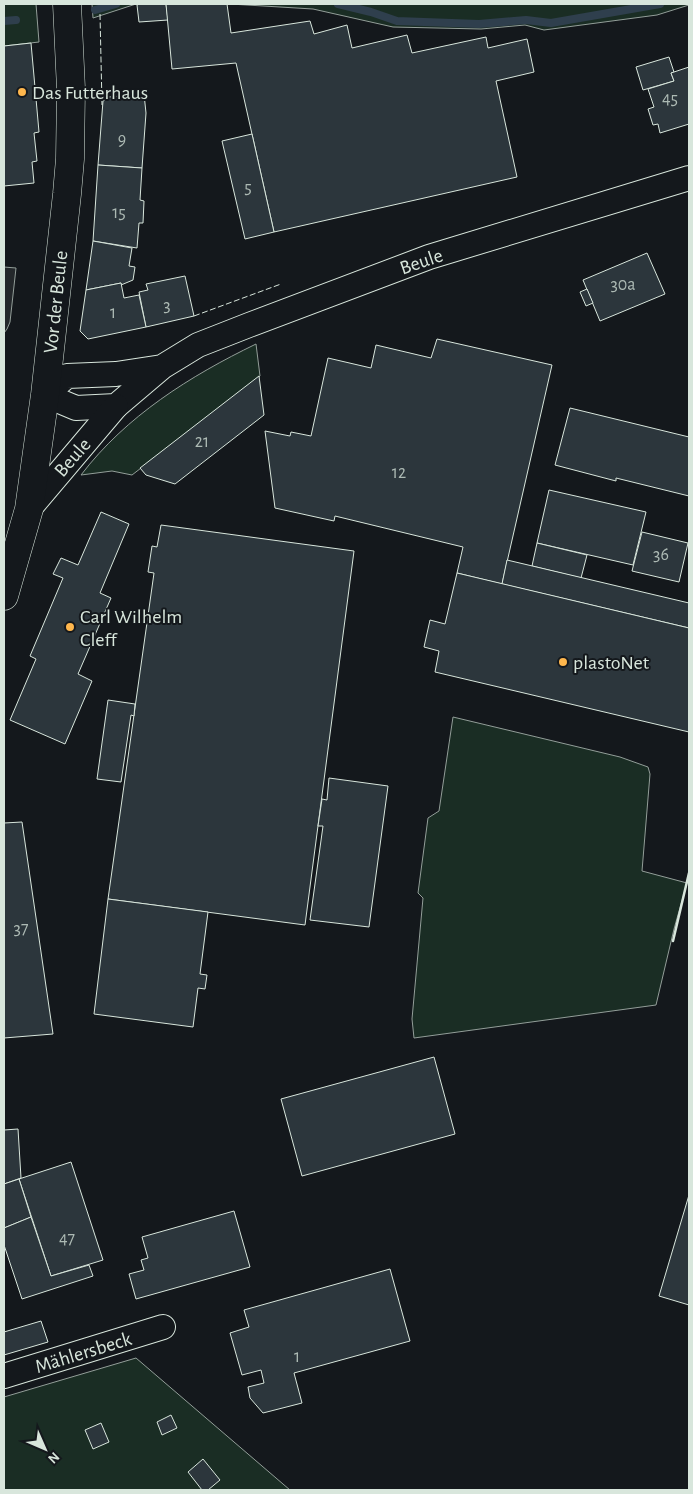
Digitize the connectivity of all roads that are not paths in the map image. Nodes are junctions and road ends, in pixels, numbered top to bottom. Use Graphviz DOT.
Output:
graph roads {
  1 [pos="67,4"];
  2 [pos="689,178"];
  3 [pos="162,367"];
  4 [pos="45,395"];
  5 [pos="116,406"];
  6 [pos="29,509"];
  7 [pos="4,596"];
  8 [pos="163,1327"];
  9 [pos="4,1376"];
  1 -- 4 [label="main road, Vor der Beule"];
  2 -- 3 [label="street, Beule"];
  3 -- 4 [label="street, Beule"];
  3 -- 5 [label="street, Beule"];
  4 -- 5 [label="street, Beule"];
  4 -- 6 [label="main road, Vor der Beule"];
  5 -- 6 [label="street, Beule"];
  6 -- 7 [label="main road, Vor der Beule"];
  8 -- 9 [label="street, Mählersbeck"];
}
